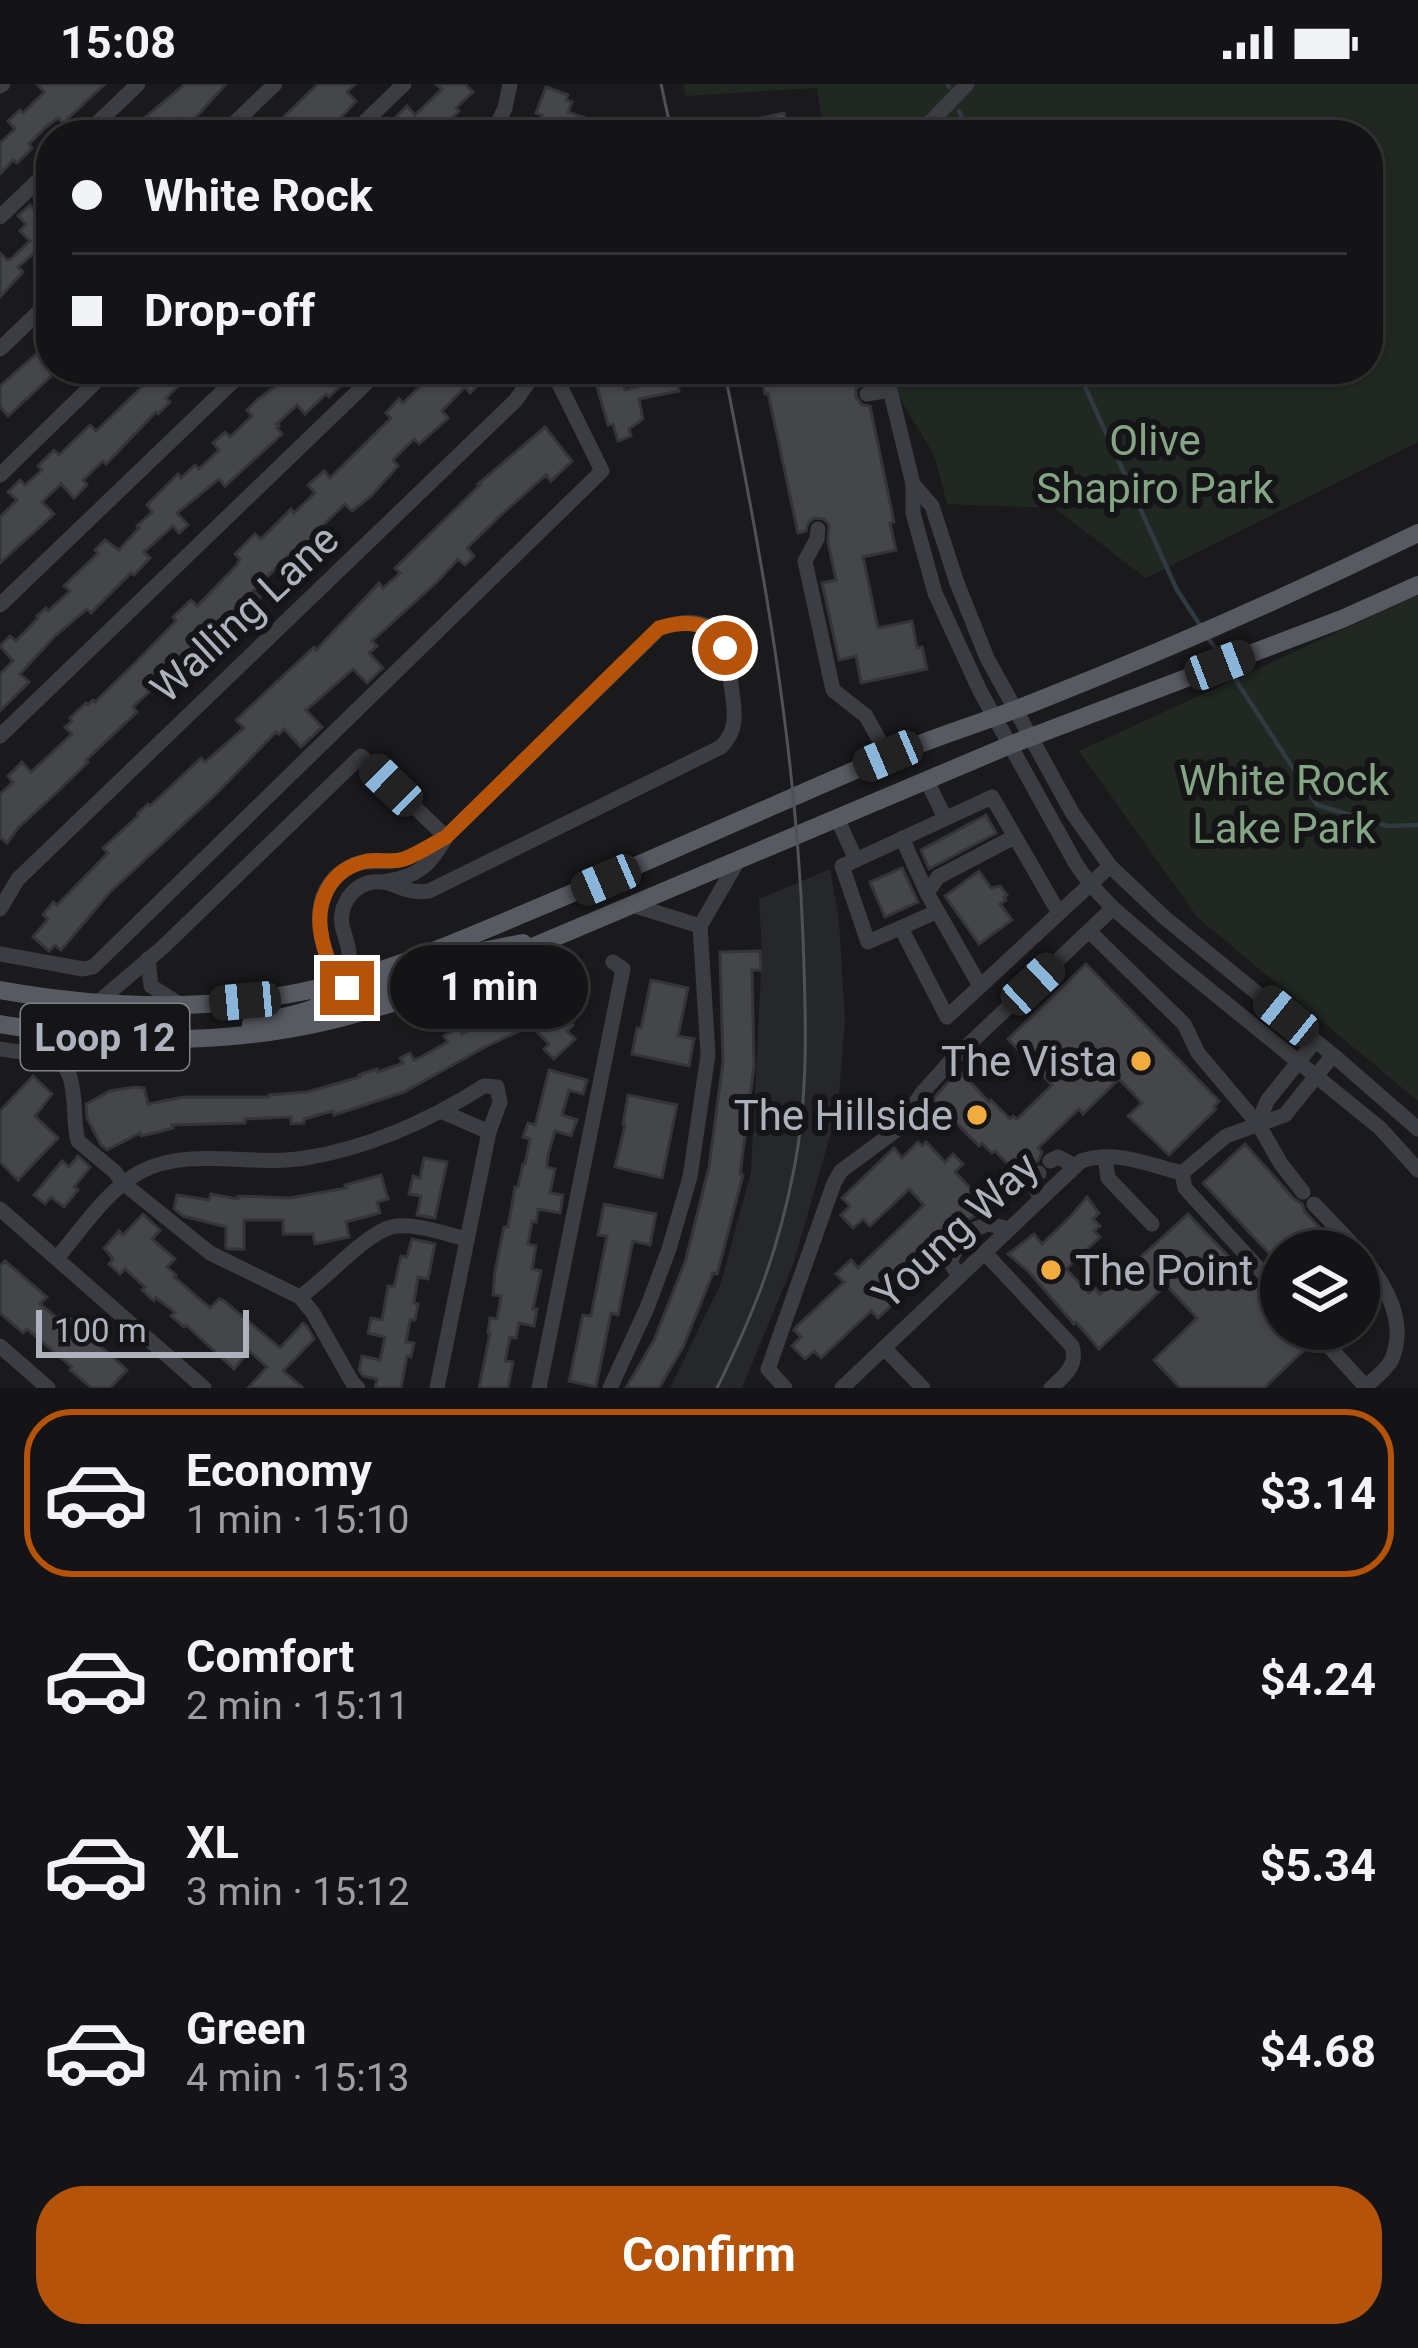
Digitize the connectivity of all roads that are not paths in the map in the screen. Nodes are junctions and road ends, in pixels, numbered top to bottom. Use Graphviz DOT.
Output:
graph roads {
  1 [pos="139,84"];
  2 [pos="275,84"];
  3 [pos="404,84"];
  4 [pos="510,84"];
  5 [pos="967,84"];
  6 [pos="102,120"];
  7 [pos="238,120"];
  8 [pos="367,120"];
  9 [pos="499,120"];
  10 [pos="932,120"];
  11 [pos="36,182"];
  12 [pos="0,217"];
  13 [pos="36,315"];
  14 [pos="0,350"];
  15 [pos="94,384"];
  16 [pos="230,384"];
  17 [pos="365,384"];
  18 [pos="528,384"];
  19 [pos="559,384"];
  20 [pos="888,384"];
  21 [pos="889,390"];
  22 [pos="867,394"];
  23 [pos="0,475"];
  24 [pos="913,484"];
  25 [pos="818,529"];
  26 [pos="1418,533"];
  27 [pos="947,555"];
  28 [pos="925,563"];
  29 [pos="1418,585"];
  30 [pos="0,605"];
  31 [pos="1016,709"];
  32 [pos="993,716"];
  33 [pos="0,736"];
  34 [pos="1032,737"];
  35 [pos="1010,746"];
  36 [pos="888,756"];
  37 [pos="927,781"];
  38 [pos="837,818"];
  39 [pos="944,818"];
  40 [pos="446,837"];
  41 [pos="1014,837"];
  42 [pos="902,838"];
  43 [pos="739,859"];
  44 [pos="856,860"];
  45 [pos="1110,866"];
  46 [pos="386,881"];
  47 [pos="1090,884"];
  48 [pos="927,893"];
  49 [pos="632,905"];
  50 [pos="1114,908"];
  51 [pos="0,909"];
  52 [pos="936,912"];
  53 [pos="1059,913"];
  54 [pos="700,926"];
  55 [pos="902,928"];
  56 [pos="1089,931"];
  57 [pos="556,937"];
  58 [pos="0,954"];
  59 [pos="148,959"];
  60 [pos="613,962"];
  61 [pos="340,983"];
  62 [pos="980,986"];
  63 [pos="0,990"];
  64 [pos="97,1003"];
  65 [pos="181,1005"];
  66 [pos="0,1024"];
  67 [pos="212,1038"];
  68 [pos="1315,1041"];
  69 [pos="0,1049"];
  70 [pos="1333,1055"];
  71 [pos="1298,1062"];
  72 [pos="1316,1077"];
  73 [pos="443,1112"];
  74 [pos="1258,1124"];
  75 [pos="1418,1129"];
  76 [pos="489,1132"];
  77 [pos="1105,1156"];
  78 [pos="1075,1166"];
  79 [pos="1418,1170"];
  80 [pos="1183,1173"];
  81 [pos="123,1183"];
  82 [pos="1041,1198"];
  83 [pos="0,1209"];
  84 [pos="1152,1224"];
  85 [pos="1009,1229"];
  86 [pos="973,1230"];
  87 [pos="466,1239"];
  88 [pos="959,1244"];
  89 [pos="984,1252"];
  90 [pos="57,1258"];
  91 [pos="1260,1270"];
  92 [pos="959,1276"];
  93 [pos="300,1297"];
  94 [pos="0,1346"];
  95 [pos="884,1348"];
  96 [pos="1332,1350"];
  97 [pos="1059,1385"];
  98 [pos="48,1388"];
  99 [pos="204,1388"];
  100 [pos="358,1388"];
  101 [pos="436,1388"];
  102 [pos="539,1388"];
  103 [pos="610,1388"];
  104 [pos="785,1388"];
  105 [pos="842,1388"];
  106 [pos="923,1388"];
  107 [pos="1365,1388"];
  1 -- 6 [label="street"];
  2 -- 7 [label="street"];
  3 -- 8 [label="street"];
  4 -- 9 [label="street"];
  5 -- 10 [label="street"];
  11 -- 12 [label="street"];
  13 -- 14 [label="street"];
  15 -- 23 [label="street"];
  16 -- 30 [label="street"];
  17 -- 33 [label="street"];
  18 -- 51 [label="street, Walling Lane"];
  19 -- 58 [label="street"];
  20 -- 21 [label="street"];
  21 -- 22 [label="street"];
  21 -- 24 [label="street"];
  24 -- 27 [label="street"];
  24 -- 28 [label="street"];
  25 -- 36 [label="street"];
  26 -- 31 [label="main road"];
  27 -- 28 [label="street"];
  27 -- 31 [label="street"];
  28 -- 32 [label="street"];
  29 -- 34 [label="main road, Loop 12"];
  31 -- 32 [label="main road"];
  31 -- 34 [label="street"];
  32 -- 35 [label="street"];
  32 -- 36 [label="main road"];
  34 -- 35 [label="main road, Loop 12"];
  34 -- 45 [label="street"];
  35 -- 37 [label="main road, Loop 12"];
  35 -- 47 [label="street"];
  36 -- 61 [label="main road, Loop 12"];
  37 -- 38 [label="main road, Loop 12"];
  37 -- 39 [label="street"];
  38 -- 43 [label="main road, Loop 12"];
  38 -- 44 [label="street"];
  39 -- 41 [label="street"];
  39 -- 42 [label="street"];
  40 -- 46 [label="street"];
  40 -- 46 [label="street"];
  40 -- 59 [label="street"];
  40 -- 61 [label="street"];
  41 -- 48 [label="street"];
  41 -- 53 [label="street"];
  42 -- 44 [label="street"];
  42 -- 48 [label="street"];
  43 -- 49 [label="main road, Loop 12"];
  43 -- 54 [label="street"];
  44 -- 55 [label="street"];
  45 -- 47 [label="street"];
  45 -- 68 [label="street"];
  46 -- 61 [label="street"];
  47 -- 50 [label="street"];
  47 -- 53 [label="street"];
  48 -- 52 [label="street"];
  49 -- 54 [label="street"];
  49 -- 57 [label="main road, Loop 12"];
  50 -- 56 [label="street"];
  50 -- 71 [label="street"];
  52 -- 55 [label="street"];
  52 -- 62 [label="street"];
  53 -- 62 [label="street"];
  54 -- 103 [label="street"];
  55 -- 62 [label="street"];
  56 -- 74 [label="street"];
  56 -- 104 [label="street"];
  57 -- 61 [label="main road"];
  57 -- 67 [label="main road, Loop 12"];
  59 -- 64 [label="street"];
  59 -- 65 [label="street"];
  60 -- 102 [label="street"];
  61 -- 65 [label="main road, Loop 12"];
  61 -- 67 [label="main road"];
  63 -- 64 [label="main road, Loop 12"];
  64 -- 65 [label="main road, Loop 12"];
  66 -- 67 [label="main road, Loop 12"];
  68 -- 70 [label="street"];
  68 -- 71 [label="street"];
  69 -- 81 [label="street"];
  70 -- 72 [label="street"];
  70 -- 75 [label="street"];
  71 -- 72 [label="street"];
  71 -- 74 [label="street"];
  72 -- 74 [label="street"];
  72 -- 79 [label="street"];
  73 -- 76 [label="street"];
  73 -- 76 [label="street"];
  73 -- 81 [label="street"];
  74 -- 80 [label="street"];
  74 -- 107 [label="street"];
  76 -- 87 [label="street"];
  77 -- 78 [label="street, Young Way"];
  77 -- 80 [label="street, Young Way"];
  77 -- 84 [label="street"];
  78 -- 82 [label="street, Young Way"];
  78 -- 82 [label="street"];
  80 -- 91 [label="street"];
  81 -- 90 [label="street"];
  81 -- 93 [label="street"];
  82 -- 85 [label="street, Young Way"];
  83 -- 90 [label="street"];
  85 -- 86 [label="street"];
  85 -- 89 [label="street, Young Way"];
  87 -- 93 [label="street"];
  87 -- 101 [label="street"];
  88 -- 92 [label="street"];
  89 -- 92 [label="street, Young Way"];
  89 -- 97 [label="street"];
  90 -- 99 [label="street"];
  92 -- 95 [label="street, Young Way"];
  93 -- 100 [label="street"];
  94 -- 98 [label="street"];
  95 -- 105 [label="street, Young Way"];
  95 -- 106 [label="street"];
  96 -- 107 [label="street"];
}
